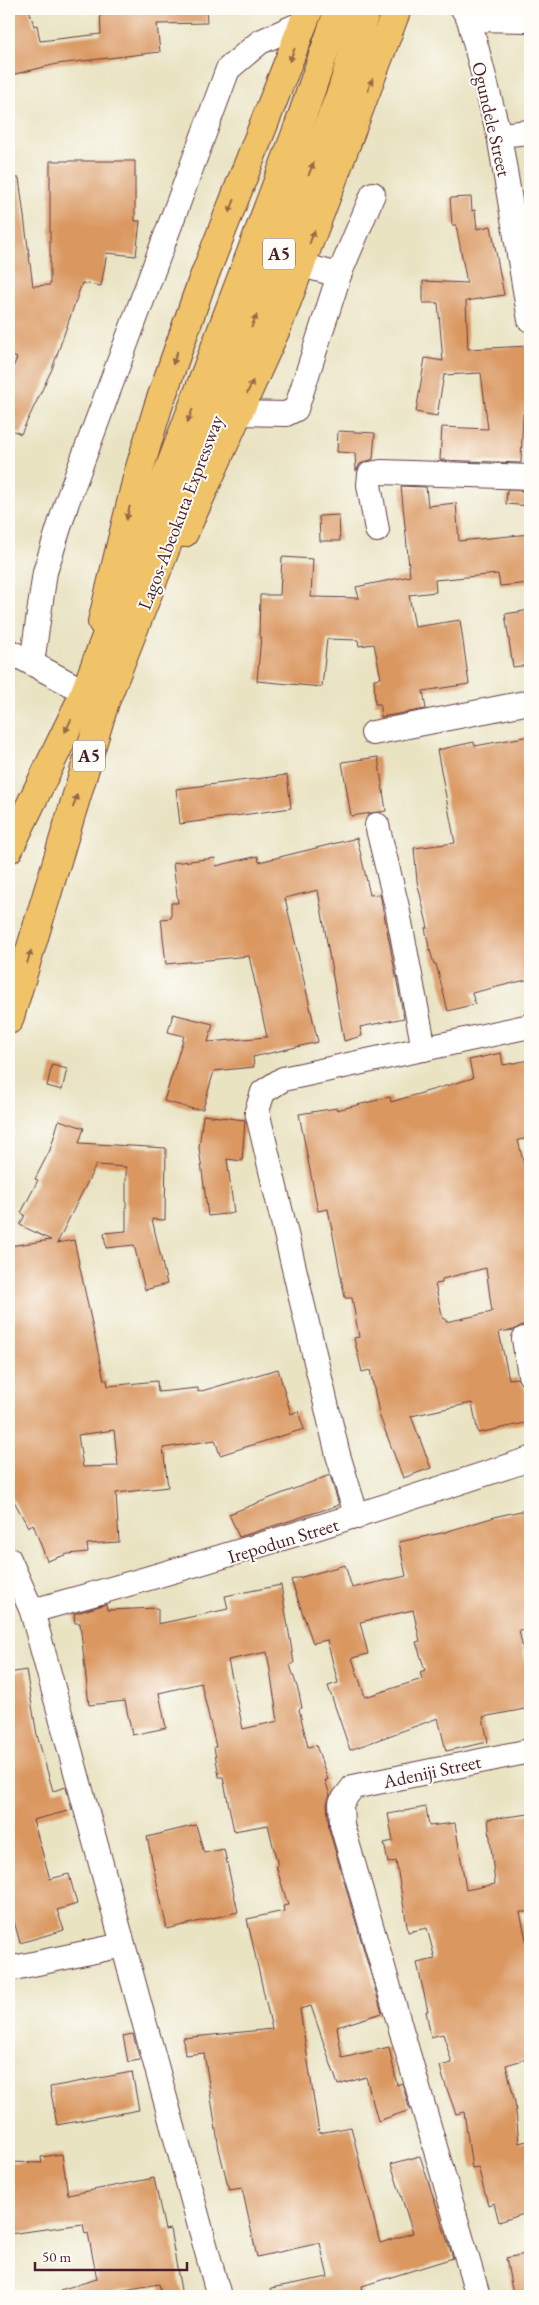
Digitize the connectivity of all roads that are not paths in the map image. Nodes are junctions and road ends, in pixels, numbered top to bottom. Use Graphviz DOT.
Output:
graph roads {
  1 [pos="338,9"];
  2 [pos="366,9"];
  3 [pos="397,9"];
  4 [pos="466,14"];
  5 [pos="307,16"];
  6 [pos="530,20"];
  7 [pos="530,132"];
  8 [pos="499,135"];
  9 [pos="373,194"];
  10 [pos="301,265"];
  11 [pos="339,275"];
  12 [pos="530,320"];
  13 [pos="238,413"];
  14 [pos="530,477"];
  15 [pos="376,530"];
  16 [pos="9,651"];
  17 [pos="32,663"];
  18 [pos="95,697"];
  19 [pos="530,702"];
  20 [pos="374,733"];
  21 [pos="377,825"];
  22 [pos="9,849"];
  23 [pos="9,1020"];
  24 [pos="530,1026"];
  25 [pos="424,1049"];
  26 [pos="524,1339"];
  27 [pos="530,1375"];
  28 [pos="530,1459"];
  29 [pos="357,1517"];
  30 [pos="9,1559"];
  31 [pos="14,1587"];
  32 [pos="32,1611"];
  33 [pos="530,1751"];
  34 [pos="123,1945"];
  35 [pos="9,1969"];
  36 [pos="219,2296"];
  37 [pos="478,2296"];
  1 -- 18 [label="main road, Lagos-Abeokuta Expressway / A5, one-way"];
  18 -- 2 [label="main road, Lagos-Abeokuta Expressway / A5, one-way"];
  10 -- 3 [label="main road, one-way"];
  4 -- 6 [label="street"];
  4 -- 8 [label="street, Ogundele Street"];
  5 -- 17 [label="street"];
  5 -- 18 [label="main road, one-way"];
  7 -- 8 [label="street"];
  8 -- 12 [label="street, Ogundele Street"];
  9 -- 11 [label="street"];
  10 -- 11 [label="street"];
  13 -- 10 [label="main road, one-way"];
  11 -- 13 [label="street"];
  13 -- 18 [label="main road"];
  14 -- 15 [label="street"];
  16 -- 17 [label="street"];
  17 -- 18 [label="street"];
  18 -- 22 [label="main road, Lagos-Abeokuta Expressway / A5, one-way"];
  23 -- 18 [label="main road, Lagos-Abeokuta Expressway / A5, one-way"];
  19 -- 20 [label="street"];
  21 -- 25 [label="street"];
  24 -- 25 [label="street"];
  25 -- 29 [label="street"];
  26 -- 27 [label="street"];
  28 -- 29 [label="street, Irepodun Street"];
  29 -- 32 [label="street, Irepodun Street"];
  30 -- 31 [label="street"];
  31 -- 32 [label="street"];
  32 -- 34 [label="street"];
  33 -- 37 [label="street, Adeniji Street"];
  34 -- 35 [label="street"];
  34 -- 36 [label="street"];
}
